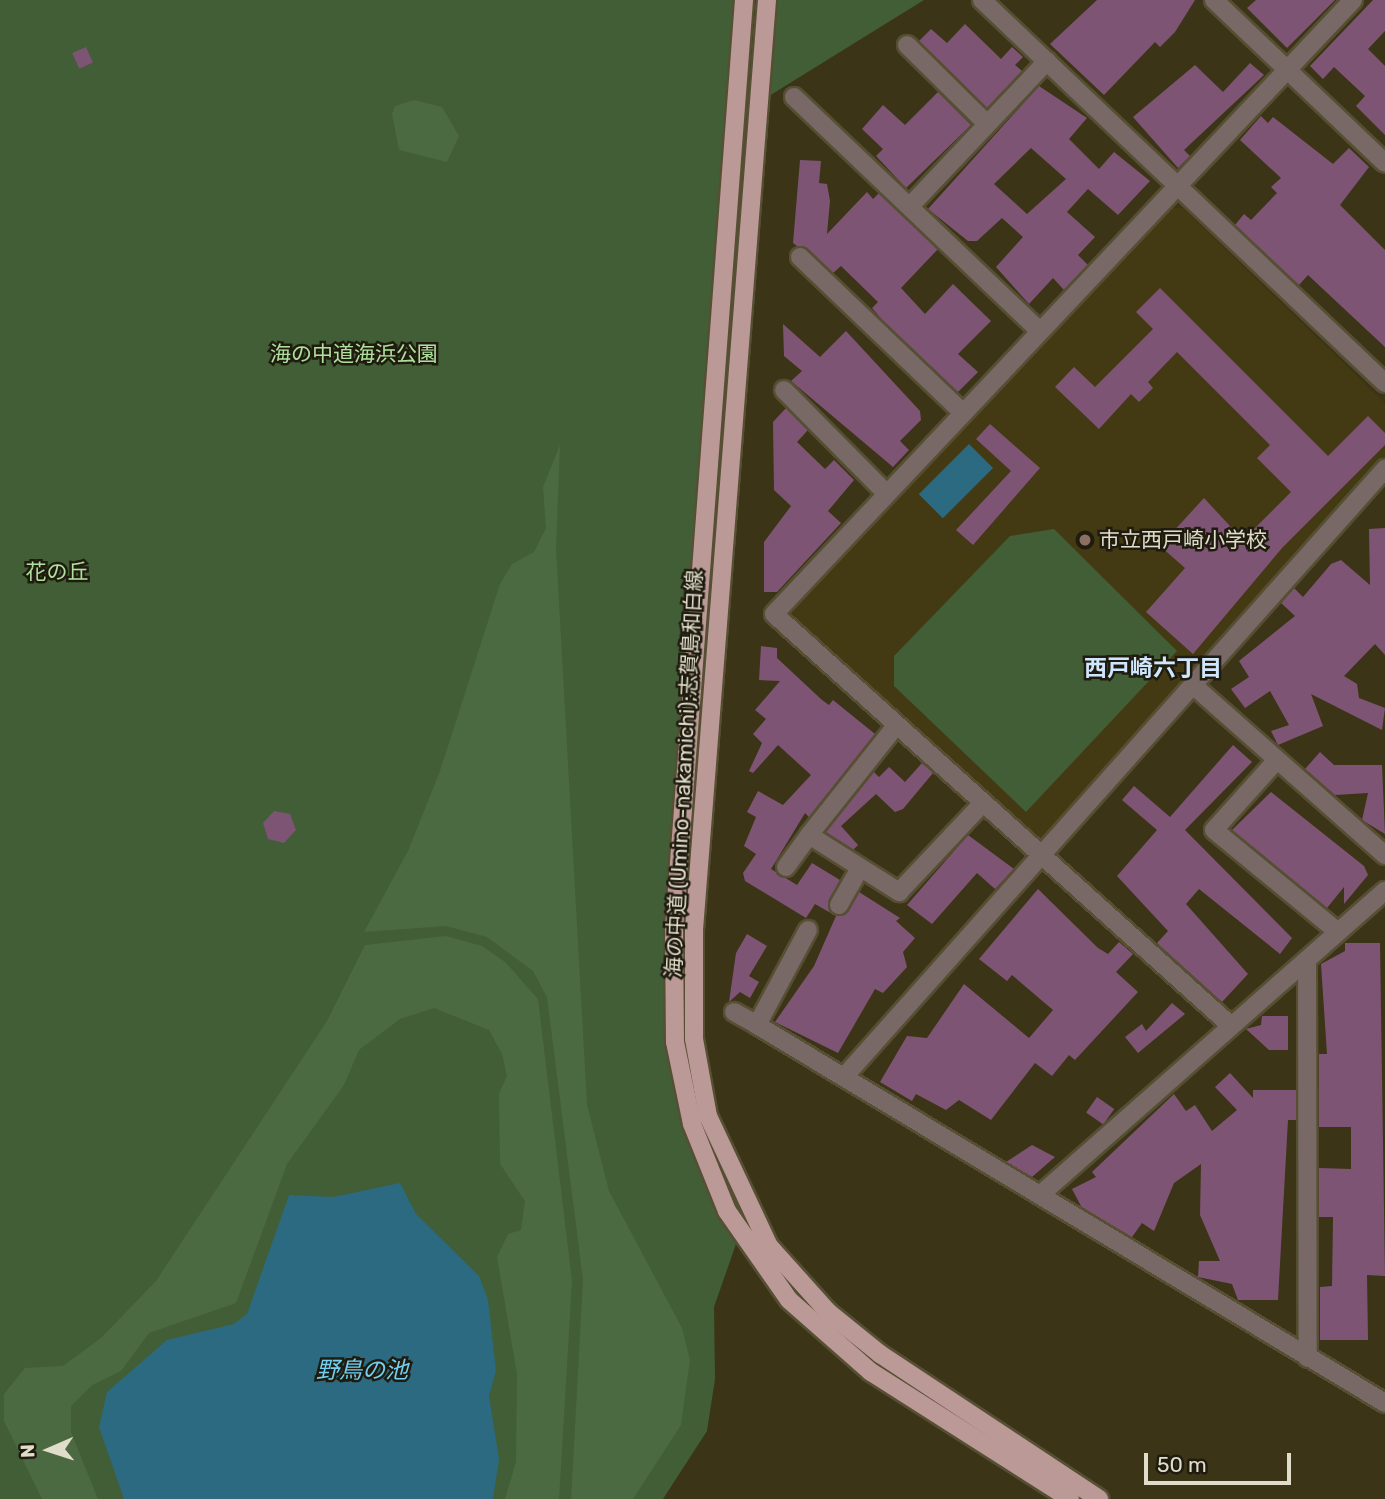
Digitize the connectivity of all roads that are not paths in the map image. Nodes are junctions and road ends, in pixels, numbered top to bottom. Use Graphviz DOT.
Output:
graph roads {
  1 [pos="744,0"];
  2 [pos="767,0"];
  3 [pos="982,0"];
  4 [pos="1214,0"];
  5 [pos="1353,0"];
  6 [pos="906,44"];
  7 [pos="1046,61"];
  8 [pos="1287,71"];
  9 [pos="794,97"];
  10 [pos="987,124"];
  11 [pos="1385,163"];
  12 [pos="1178,185"];
  13 [pos="911,205"];
  14 [pos="800,257"];
  15 [pos="1040,331"];
  16 [pos="1385,383"];
  17 [pos="784,390"];
  18 [pos="963,413"];
  19 [pos="1385,469"];
  20 [pos="887,494"];
  21 [pos="1194,686"];
  22 [pos="895,727"];
  23 [pos="1275,762"];
  24 [pos="981,806"];
  25 [pos="809,835"];
  26 [pos="1385,855"];
  27 [pos="1041,860"];
  28 [pos="786,867"];
  29 [pos="860,868"];
  30 [pos="1385,891"];
  31 [pos="839,905"];
  32 [pos="808,930"];
  33 [pos="1337,931"];
  34 [pos="1307,960"];
  35 [pos="734,1012"];
  36 [pos="1229,1024"];
  37 [pos="757,1025"];
  38 [pos="844,1077"];
  39 [pos="1040,1195"];
  40 [pos="1308,1358"];
  41 [pos="1385,1403"];
  42 [pos="1070,1499"];
  43 [pos="1099,1499"];
  1 -- 42 [label="main road, 海の中道 (Umino-nakamichi);志賀島和白線"];
  2 -- 43 [label="main road, 海の中道 (Umino-nakamichi);志賀島和白線"];
  3 -- 7 [label="street"];
  4 -- 8 [label="street"];
  5 -- 8 [label="street"];
  6 -- 10 [label="street"];
  7 -- 10 [label="street"];
  7 -- 12 [label="street"];
  8 -- 11 [label="street"];
  8 -- 12 [label="street"];
  9 -- 13 [label="street"];
  10 -- 13 [label="street"];
  12 -- 15 [label="street"];
  12 -- 16 [label="street"];
  13 -- 15 [label="street"];
  14 -- 18 [label="street"];
  15 -- 18 [label="street"];
  17 -- 20 [label="street"];
  18 -- 20 [label="street"];
  19 -- 21 [label="street"];
  20 -- 22 [label="street"];
  21 -- 23 [label="street"];
  21 -- 27 [label="street"];
  22 -- 24 [label="street"];
  22 -- 25 [label="street"];
  23 -- 26 [label="street"];
  23 -- 33 [label="street"];
  24 -- 27 [label="street"];
  24 -- 29 [label="street"];
  25 -- 28 [label="street"];
  25 -- 29 [label="street"];
  27 -- 36 [label="street"];
  27 -- 38 [label="street"];
  29 -- 31 [label="street"];
  30 -- 33 [label="street"];
  32 -- 37 [label="street"];
  33 -- 34 [label="street"];
  34 -- 36 [label="street"];
  34 -- 40 [label="street"];
  35 -- 37 [label="street"];
  36 -- 39 [label="street"];
  37 -- 38 [label="street"];
  38 -- 39 [label="street"];
  39 -- 40 [label="street"];
  40 -- 41 [label="street"];
}
